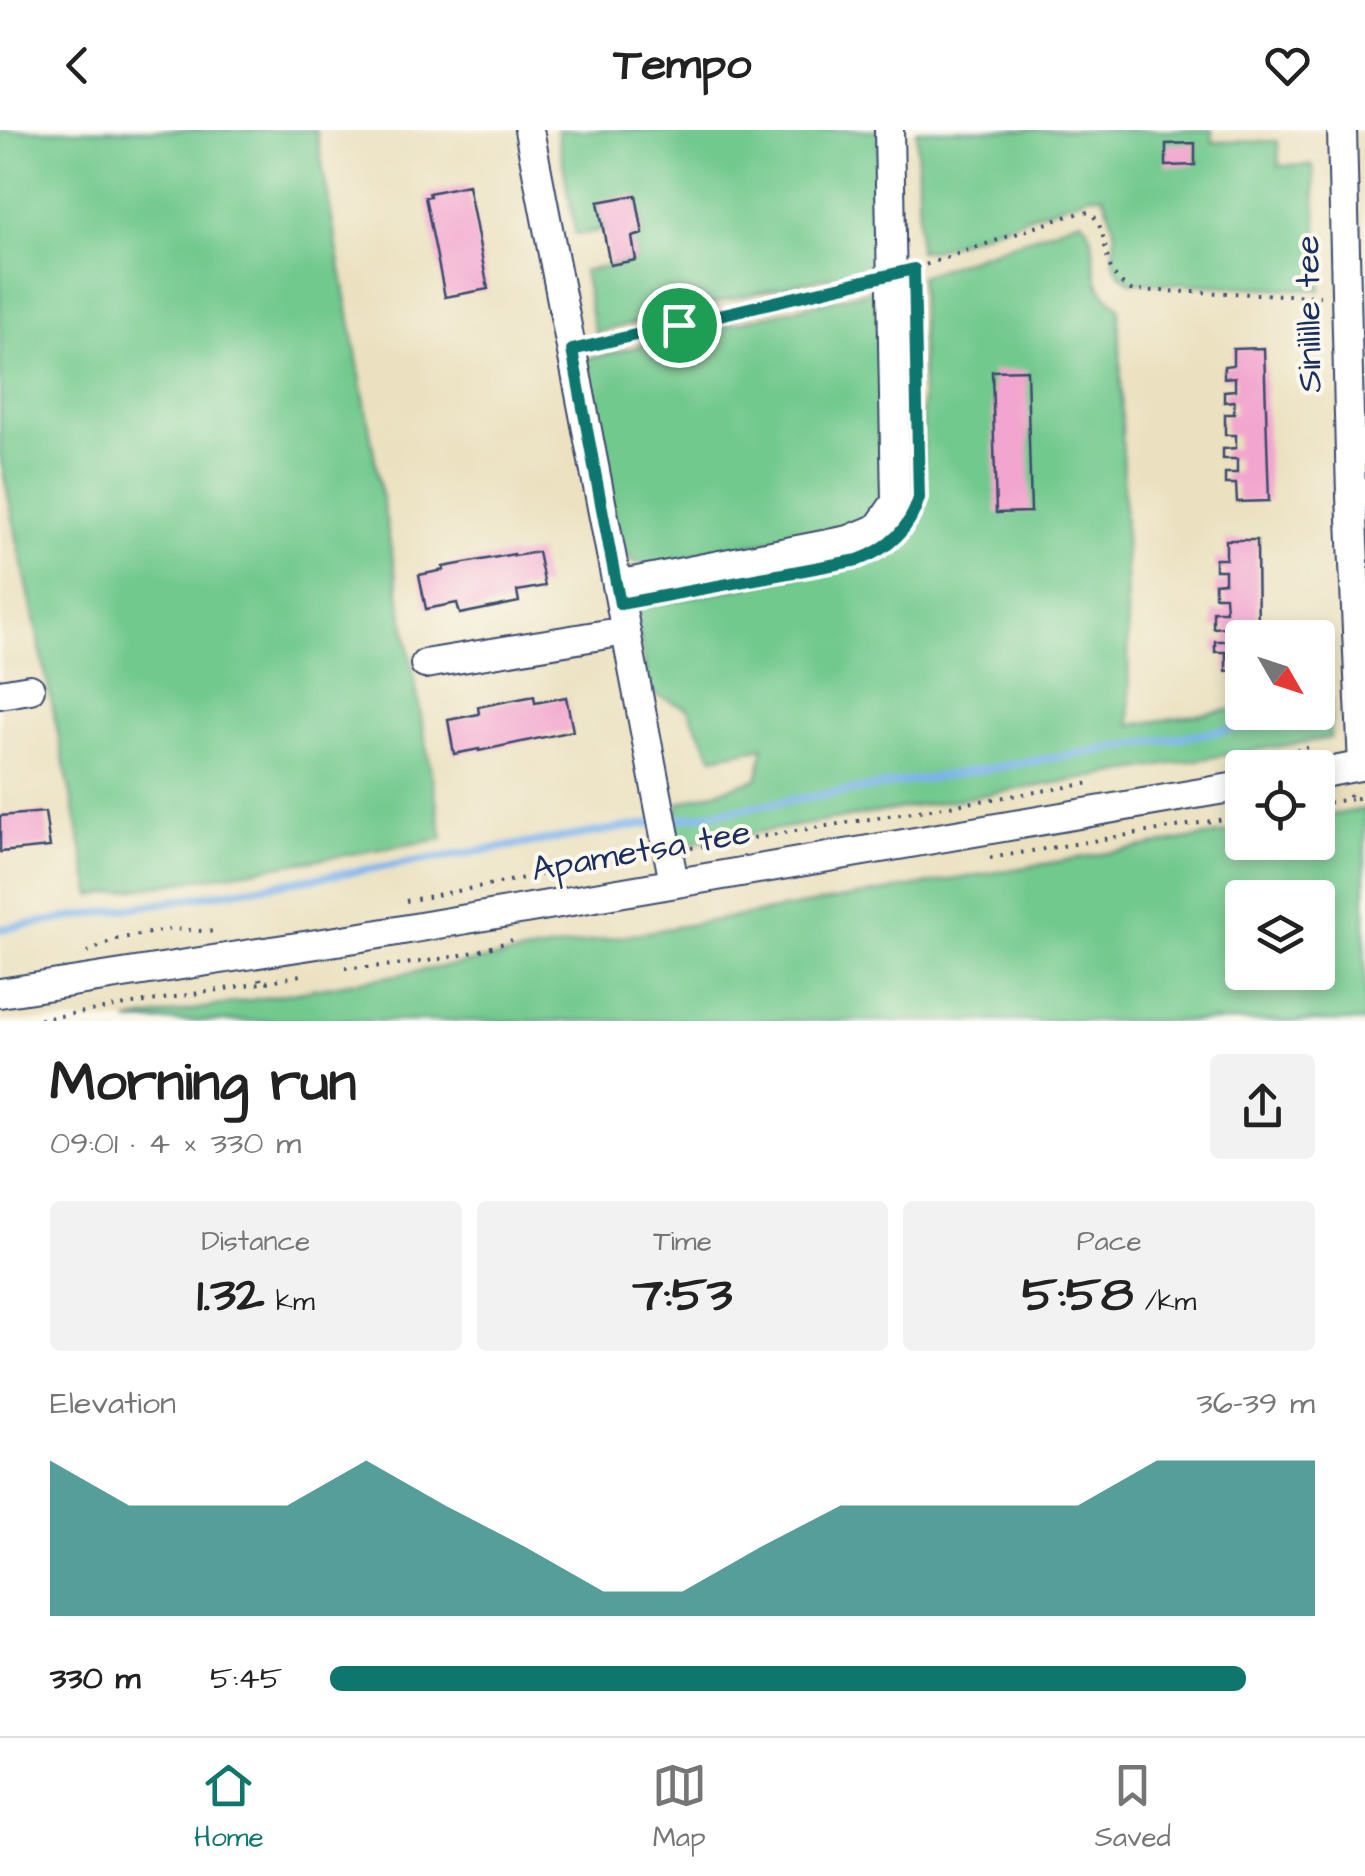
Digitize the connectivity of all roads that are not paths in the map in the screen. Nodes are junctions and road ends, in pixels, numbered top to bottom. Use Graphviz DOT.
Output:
graph roads {
  1 [pos="528,130"];
  2 [pos="889,130"];
  3 [pos="1342,130"];
  4 [pos="1358,494"];
  5 [pos="617,585"];
  6 [pos="626,630"];
  7 [pos="425,664"];
  8 [pos="30,689"];
  9 [pos="0,694"];
  10 [pos="1335,762"];
  11 [pos="1364,766"];
  12 [pos="1225,776"];
  13 [pos="674,884"];
  14 [pos="0,994"];
  1 -- 5 [label="street"];
  2 -- 5 [label="street"];
  3 -- 4 [label="street, Sinilille tee"];
  4 -- 11 [label="street, Sinilille tee"];
  5 -- 6 [label="street"];
  6 -- 7 [label="street"];
  6 -- 13 [label="street"];
  8 -- 9 [label="street"];
  10 -- 11 [label="street"];
  12 -- 13 [label="street, Apametsa tee"];
  13 -- 14 [label="street, Apametsa tee"];
}
